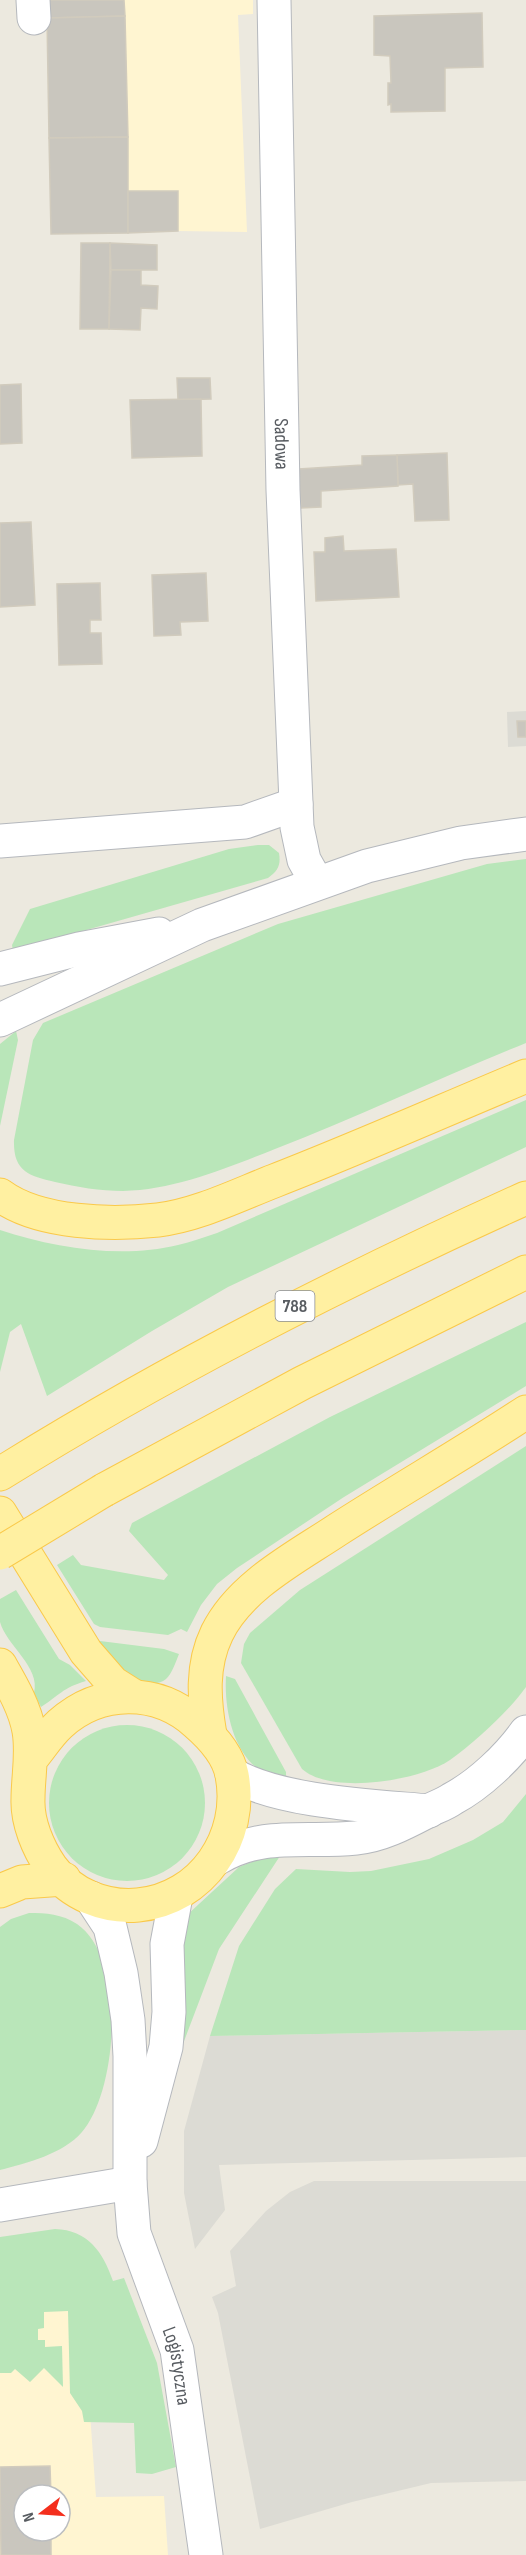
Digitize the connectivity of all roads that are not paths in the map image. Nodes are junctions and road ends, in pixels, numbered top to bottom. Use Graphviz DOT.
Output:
graph roads {
  1 [pos="274,0"];
  2 [pos="296,804"];
  3 [pos="526,834"];
  4 [pos="0,842"];
  5 [pos="317,883"];
  6 [pos="202,925"];
  7 [pos="0,969"];
  8 [pos="0,1020"];
  9 [pos="526,1076"];
  10 [pos="0,1195"];
  11 [pos="526,1198"];
  12 [pos="526,1272"];
  13 [pos="526,1412"];
  14 [pos="0,1474"];
  15 [pos="0,1513"];
  16 [pos="0,1553"];
  17 [pos="0,1665"];
  18 [pos="132,1695"];
  19 [pos="526,1732"];
  20 [pos="210,1735"];
  21 [pos="32,1759"];
  22 [pos="232,1774"];
  23 [pos="429,1810"];
  24 [pos="218,1858"];
  25 [pos="64,1879"];
  26 [pos="0,1891"];
  27 [pos="176,1896"];
  28 [pos="91,1898"];
  29 [pos="130,2183"];
  30 [pos="0,2205"];
  31 [pos="206,2555"];
  1 -- 2 [label="street, Sadowa"];
  2 -- 4 [label="street"];
  2 -- 5 [label="street, Sadowa"];
  3 -- 5 [label="street"];
  5 -- 6 [label="street"];
  6 -- 7 [label="street"];
  6 -- 8 [label="street"];
  9 -- 10 [label="main road"];
  11 -- 14 [label="main road, 788"];
  12 -- 16 [label="main road, bridge"];
  13 -- 20 [label="main road"];
  15 -- 18 [label="main road"];
  17 -- 21 [label="main road"];
  18 -- 20 [label="main road"];
  18 -- 21 [label="main road"];
  19 -- 23 [label="street"];
  20 -- 22 [label="main road"];
  21 -- 25 [label="main road"];
  22 -- 23 [label="street"];
  22 -- 24 [label="main road"];
  23 -- 24 [label="street"];
  24 -- 27 [label="main road"];
  25 -- 26 [label="main road"];
  25 -- 28 [label="main road"];
  27 -- 28 [label="main road"];
  27 -- 29 [label="street"];
  28 -- 29 [label="street"];
  29 -- 30 [label="street"];
  29 -- 31 [label="street, Logistyczna"];
}
